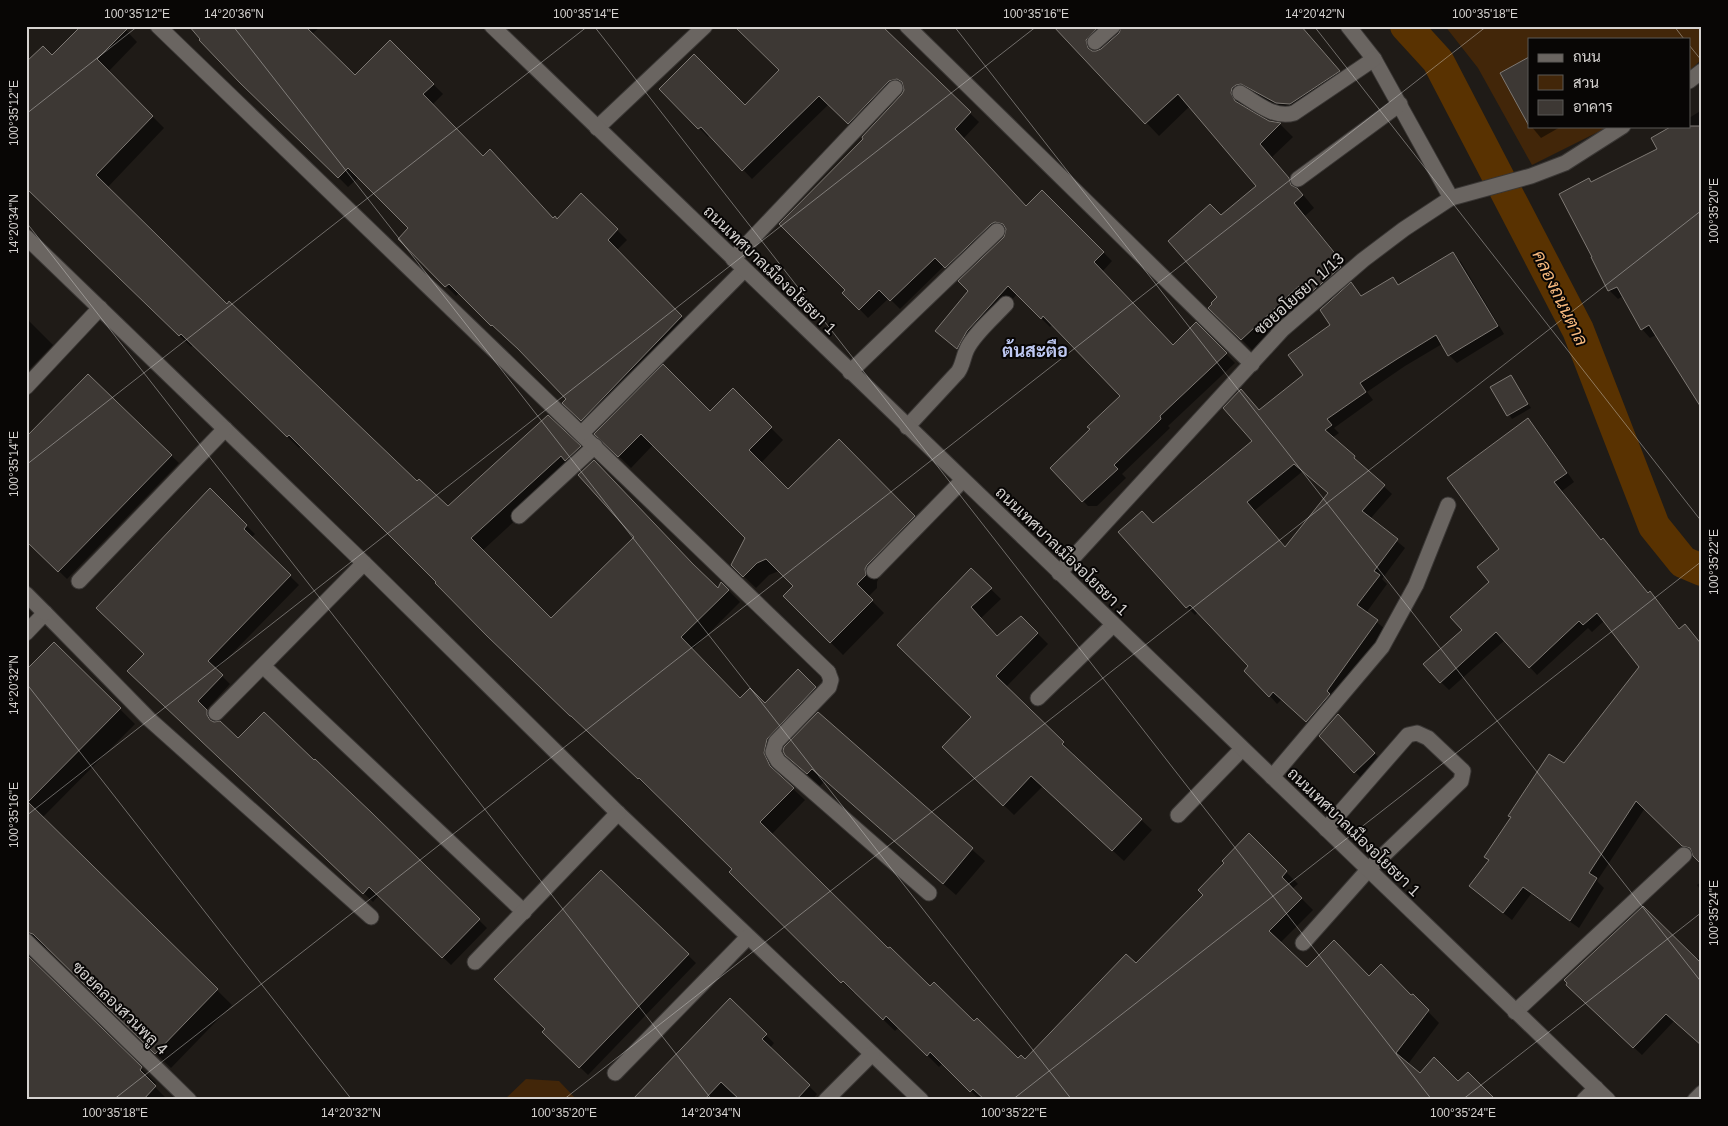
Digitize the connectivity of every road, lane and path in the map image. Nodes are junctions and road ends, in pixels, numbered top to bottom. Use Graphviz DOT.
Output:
graph roads {
  1 [pos="158,26"];
  2 [pos="492,26"];
  3 [pos="705,26"];
  4 [pos="1113,26"];
  5 [pos="1348,26"];
  6 [pos="911,27"];
  7 [pos="1095,42"];
  8 [pos="1374,59"];
  9 [pos="895,88"];
  10 [pos="1240,93"];
  11 [pos="1400,104"];
  12 [pos="597,128"];
  13 [pos="1620,128"];
  14 [pos="1298,179"];
  15 [pos="1452,198"];
  16 [pos="997,231"];
  17 [pos="26,237"];
  18 [pos="733,258"];
  19 [pos="744,270"];
  20 [pos="1006,304"];
  21 [pos="100,308"];
  22 [pos="1252,364"];
  23 [pos="850,372"];
  24 [pos="26,387"];
  25 [pos="907,427"];
  26 [pos="225,429"];
  27 [pos="582,433"];
  28 [pos="595,446"];
  29 [pos="962,480"];
  30 [pos="1448,505"];
  31 [pos="519,516"];
  32 [pos="364,563"];
  33 [pos="874,571"];
  34 [pos="1059,573"];
  35 [pos="79,581"];
  36 [pos="26,594"];
  37 [pos="45,613"];
  38 [pos="1113,625"];
  39 [pos="26,633"];
  40 [pos="264,666"];
  41 [pos="1038,698"];
  42 [pos="216,713"];
  43 [pos="1242,749"];
  44 [pos="1272,778"];
  45 [pos="618,813"];
  46 [pos="1178,815"];
  47 [pos="1326,829"];
  48 [pos="1684,855"];
  49 [pos="1368,870"];
  50 [pos="929,893"];
  51 [pos="524,912"];
  52 [pos="371,917"];
  53 [pos="748,937"];
  54 [pos="26,941"];
  55 [pos="1303,943"];
  56 [pos="475,962"];
  57 [pos="1515,1012"];
  58 [pos="872,1054"];
  59 [pos="615,1073"];
  60 [pos="1596,1088"];
  61 [pos="1702,1093"];
  62 [pos="187,1099"];
  63 [pos="826,1100"];
  64 [pos="921,1100"];
  65 [pos="1584,1100"];
  66 [pos="1608,1100"];
  67 [pos="1695,1100"];
  1 -- 27 [label="street"];
  2 -- 12 [label="street, ถนนเทศบาลเมืองอโยธยา 1"];
  3 -- 12 [label="street"];
  4 -- 7 [label="street"];
  5 -- 8 [label="street"];
  6 -- 22 [label="street"];
  8 -- 10 [label="street"];
  8 -- 11 [label="street"];
  9 -- 18 [label="street"];
  11 -- 14 [label="street"];
  11 -- 15 [label="street"];
  12 -- 18 [label="street, ถนนเทศบาลเมืองอโยธยา 1"];
  13 -- 15 [label="street, ซอยอโยธยา 1/13"];
  15 -- 22 [label="street, ซอยอโยธยา 1/13"];
  16 -- 23 [label="street"];
  17 -- 21 [label="street"];
  18 -- 19 [label="street, ถนนเทศบาลเมืองอโยธยา 1"];
  19 -- 23 [label="street, ถนนเทศบาลเมืองอโยธยา 1"];
  19 -- 27 [label="street"];
  20 -- 25 [label="street"];
  21 -- 24 [label="street"];
  21 -- 26 [label="street"];
  22 -- 34 [label="street, ซอยอโยธยา 1/13"];
  23 -- 25 [label="street, ถนนเทศบาลเมืองอโยธยา 1"];
  25 -- 29 [label="street, ถนนเทศบาลเมืองอโยธยา 1"];
  26 -- 32 [label="street"];
  26 -- 35 [label="street"];
  27 -- 28 [label="street"];
  28 -- 31 [label="street"];
  28 -- 50 [label="street"];
  29 -- 33 [label="street"];
  29 -- 34 [label="street, ถนนเทศบาลเมืองอโยธยา 1"];
  30 -- 44 [label="street"];
  32 -- 40 [label="street"];
  32 -- 45 [label="street"];
  34 -- 38 [label="street, ถนนเทศบาลเมืองอโยธยา 1"];
  36 -- 37 [label="street"];
  37 -- 39 [label="street"];
  37 -- 52 [label="street"];
  38 -- 41 [label="street"];
  38 -- 43 [label="street, ถนนเทศบาลเมืองอโยธยา 1"];
  40 -- 42 [label="street"];
  40 -- 51 [label="street"];
  43 -- 44 [label="street, ถนนเทศบาลเมืองอโยธยา 1"];
  43 -- 46 [label="street"];
  44 -- 47 [label="street, ถนนเทศบาลเมืองอโยธยา 1"];
  45 -- 51 [label="street"];
  45 -- 53 [label="street"];
  47 -- 49 [label="street, ถนนเทศบาลเมืองอโยธยา 1"];
  47 -- 49 [label="street"];
  48 -- 57 [label="street"];
  49 -- 55 [label="street"];
  49 -- 57 [label="street, ถนนเทศบาลเมืองอโยธยา 1"];
  51 -- 56 [label="street"];
  53 -- 58 [label="street"];
  53 -- 59 [label="street"];
  54 -- 62 [label="street, ซอยคลองสวนพลู 4"];
  57 -- 60 [label="street, ถนนเทศบาลเมืองอโยธยา 1"];
  58 -- 63 [label="street"];
  58 -- 64 [label="street"];
  60 -- 65 [label="street"];
  60 -- 66 [label="street, ถนนเทศบาลเมืองอโยธยา 1"];
  61 -- 67 [label="street"];
}
